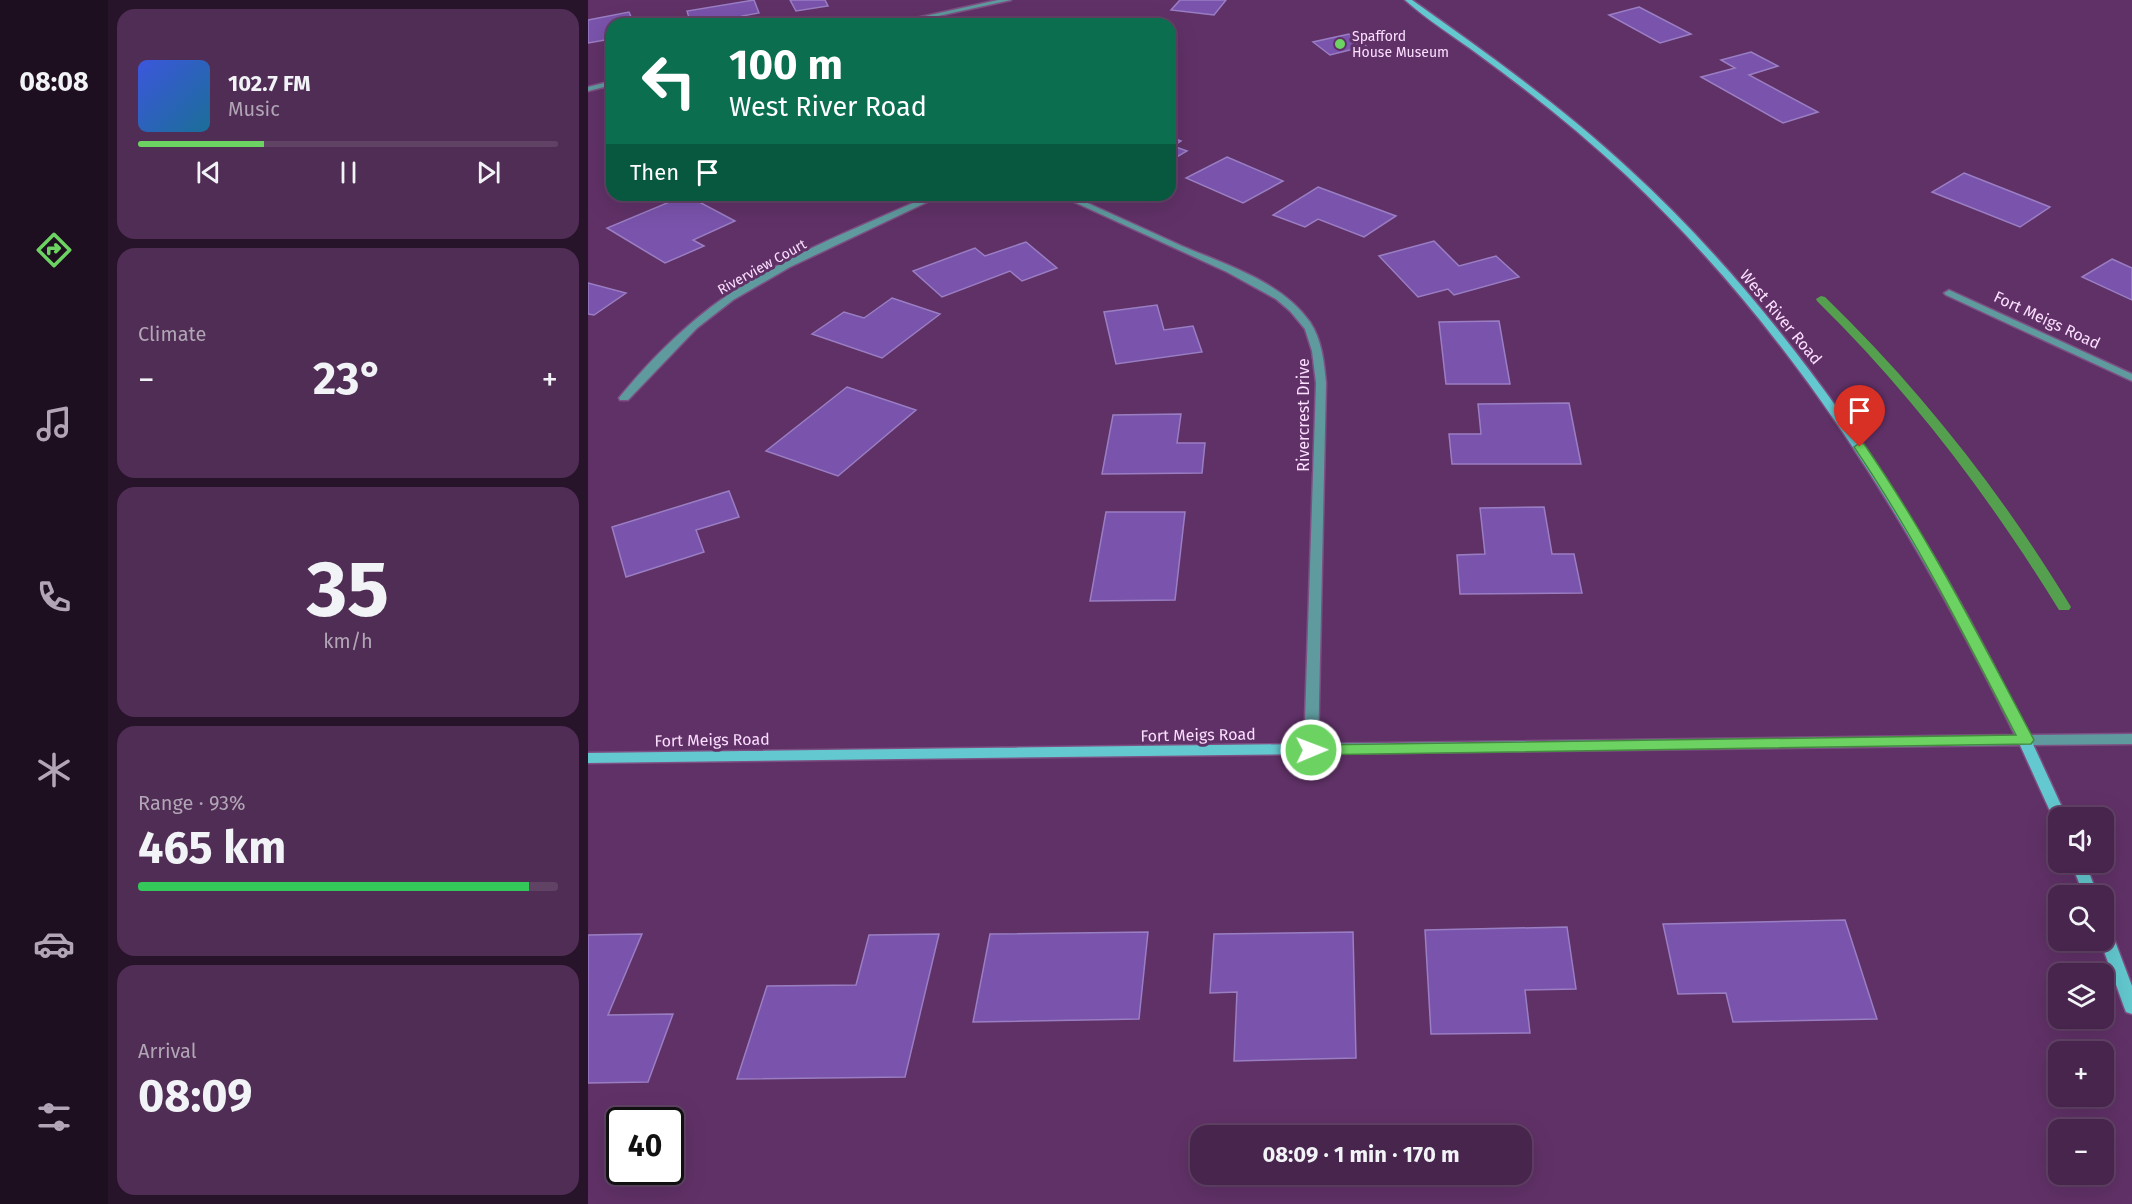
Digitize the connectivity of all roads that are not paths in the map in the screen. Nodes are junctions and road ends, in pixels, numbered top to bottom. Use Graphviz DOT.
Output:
graph roads {
  1 [pos="1008,0"];
  2 [pos="1408,0"];
  3 [pos="921,18"];
  4 [pos="606,84"];
  5 [pos="588,89"];
  6 [pos="925,201"];
  7 [pos="1076,201"];
  8 [pos="1949,293"];
  9 [pos="2132,378"];
  10 [pos="624,398"];
  11 [pos="2026,740"];
  12 [pos="2132,740"];
  13 [pos="1311,750"];
  14 [pos="588,758"];
  15 [pos="2055,807"];
  16 [pos="2111,951"];
  17 [pos="2132,1007"];
  1 -- 3 [label="street"];
  2 -- 11 [label="main road, West River Road"];
  4 -- 5 [label="street"];
  6 -- 10 [label="street, Riverview Court"];
  7 -- 13 [label="street, Rivercrest Drive"];
  8 -- 9 [label="street, Fort Meigs Road"];
  11 -- 12 [label="street, Fort Meigs Road"];
  11 -- 13 [label="main road, Fort Meigs Road"];
  11 -- 15 [label="main road, West River Road"];
  13 -- 14 [label="main road, Fort Meigs Road"];
  16 -- 17 [label="main road"];
}
